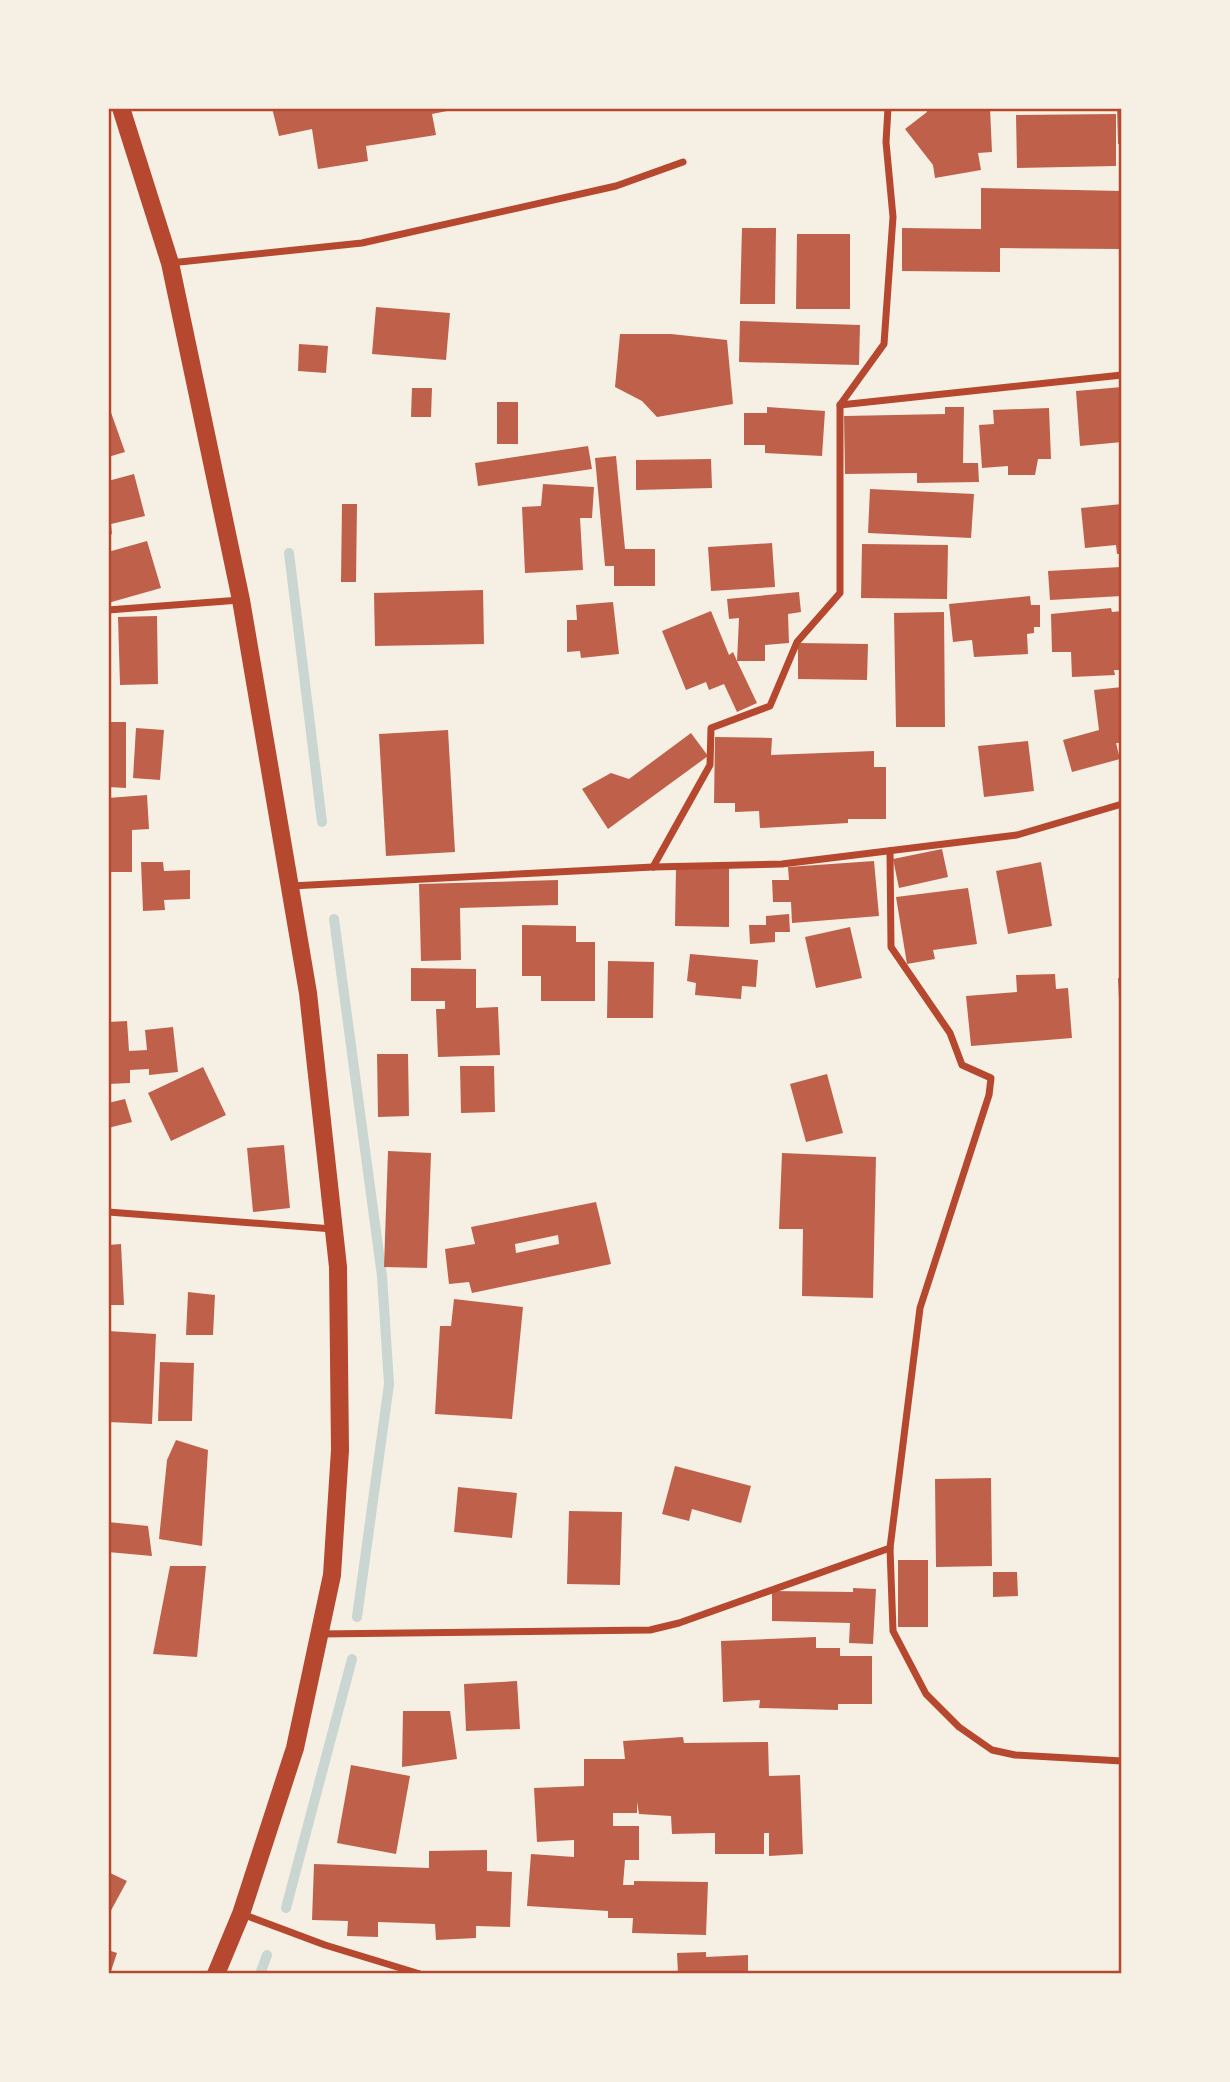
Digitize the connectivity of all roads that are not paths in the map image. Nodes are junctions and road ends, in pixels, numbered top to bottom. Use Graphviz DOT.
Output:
graph roads {
  1 [pos="121,108"];
  2 [pos="888,108"];
  3 [pos="683,162"];
  4 [pos="170,263"];
  5 [pos="1122,375"];
  6 [pos="840,405"];
  7 [pos="241,600"];
  8 [pos="108,610"];
  9 [pos="1122,804"];
  10 [pos="890,851"];
  11 [pos="653,867"];
  12 [pos="290,886"];
  13 [pos="108,1212"];
  14 [pos="334,1230"];
  15 [pos="890,1548"];
  16 [pos="319,1634"];
  17 [pos="1122,1761"];
  18 [pos="241,1914"];
  19 [pos="216,1973"];
  20 [pos="420,1973"];
  1 -- 4 [label="main road"];
  2 -- 6 [label="street"];
  3 -- 4 [label="street"];
  4 -- 7 [label="main road"];
  5 -- 6 [label="street"];
  6 -- 11 [label="street"];
  7 -- 8 [label="street"];
  7 -- 12 [label="main road"];
  9 -- 10 [label="street"];
  10 -- 11 [label="street"];
  10 -- 15 [label="street"];
  11 -- 12 [label="street"];
  12 -- 14 [label="main road"];
  13 -- 14 [label="street"];
  14 -- 16 [label="main road"];
  15 -- 16 [label="street"];
  15 -- 17 [label="street"];
  16 -- 18 [label="main road"];
  18 -- 19 [label="main road"];
  18 -- 20 [label="street"];
}
